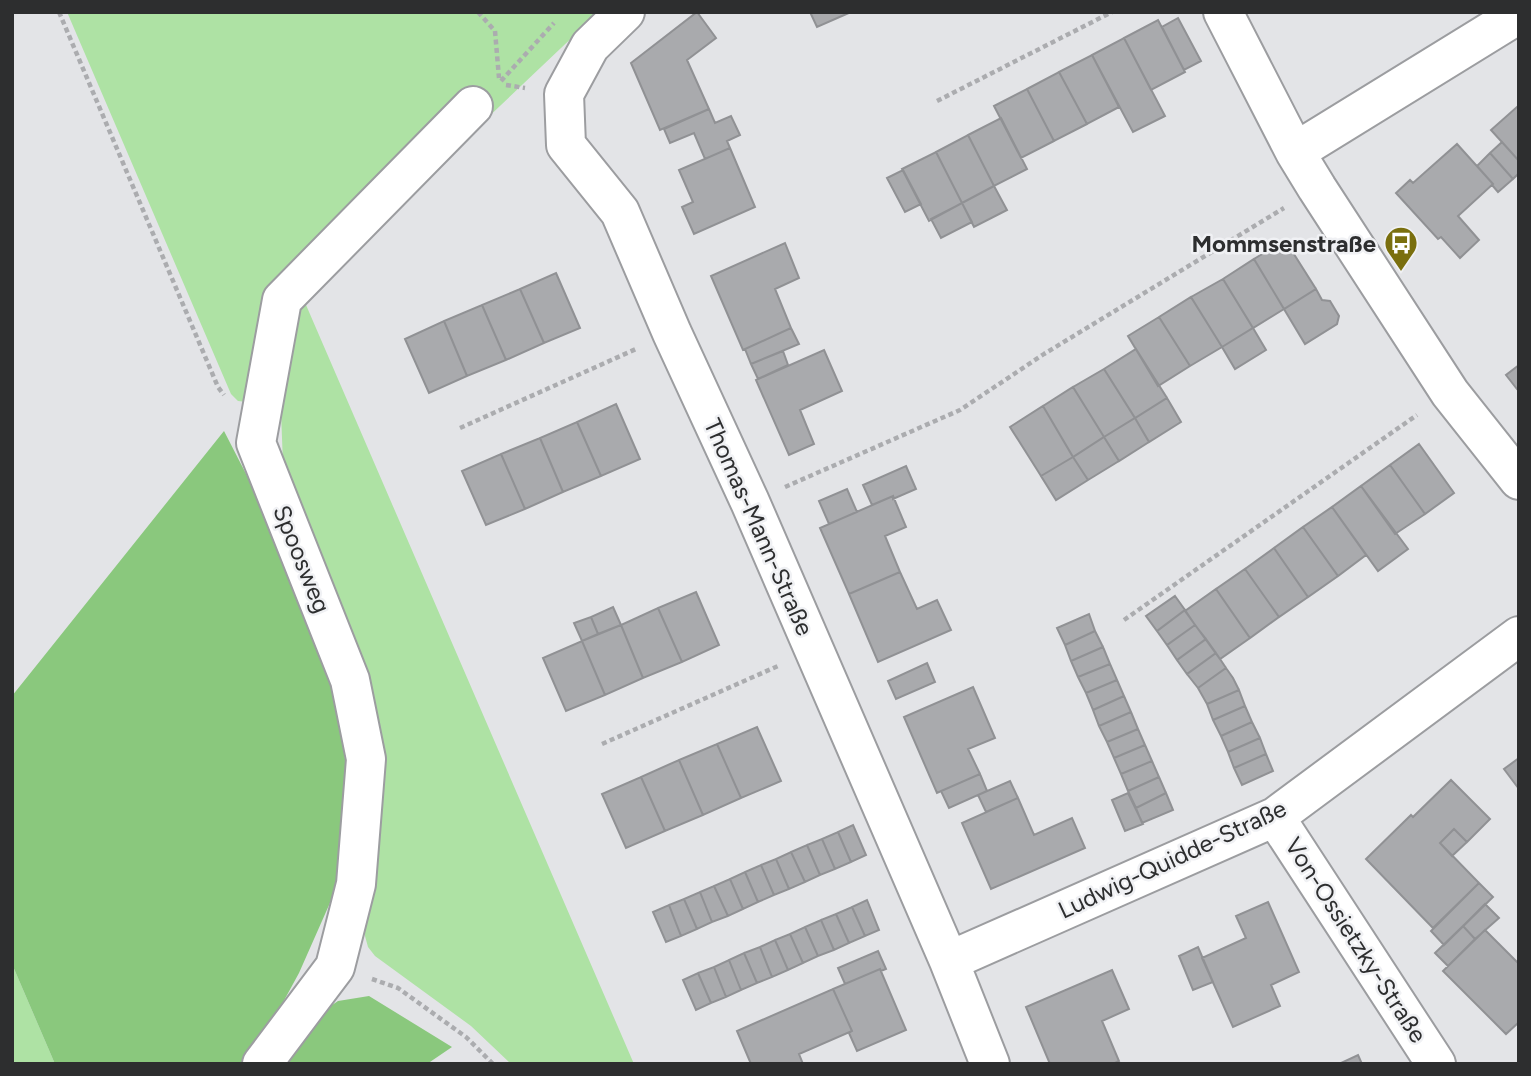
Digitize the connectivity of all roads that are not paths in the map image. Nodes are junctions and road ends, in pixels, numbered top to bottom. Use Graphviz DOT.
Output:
graph roads {
  1 [pos="625,12"];
  2 [pos="1223,12"];
  3 [pos="1519,14"];
  4 [pos="486,95"];
  5 [pos="1295,152"];
  6 [pos="1519,480"];
  7 [pos="1519,636"];
  8 [pos="1275,817"];
  9 [pos="949,961"];
  10 [pos="262,1064"];
  11 [pos="990,1064"];
  12 [pos="1436,1064"];
  1 -- 9 [label="street, Thomas-Mann-Straße"];
  2 -- 5 [label="street"];
  3 -- 5 [label="street"];
  4 -- 10 [label="street, Spoosweg"];
  5 -- 6 [label="street"];
  7 -- 8 [label="street, Ludwig-Quidde-Straße"];
  8 -- 9 [label="street, Ludwig-Quidde-Straße"];
  8 -- 12 [label="street, Von-Ossietzky-Straße"];
  9 -- 11 [label="street, Thomas-Mann-Straße"];
}
